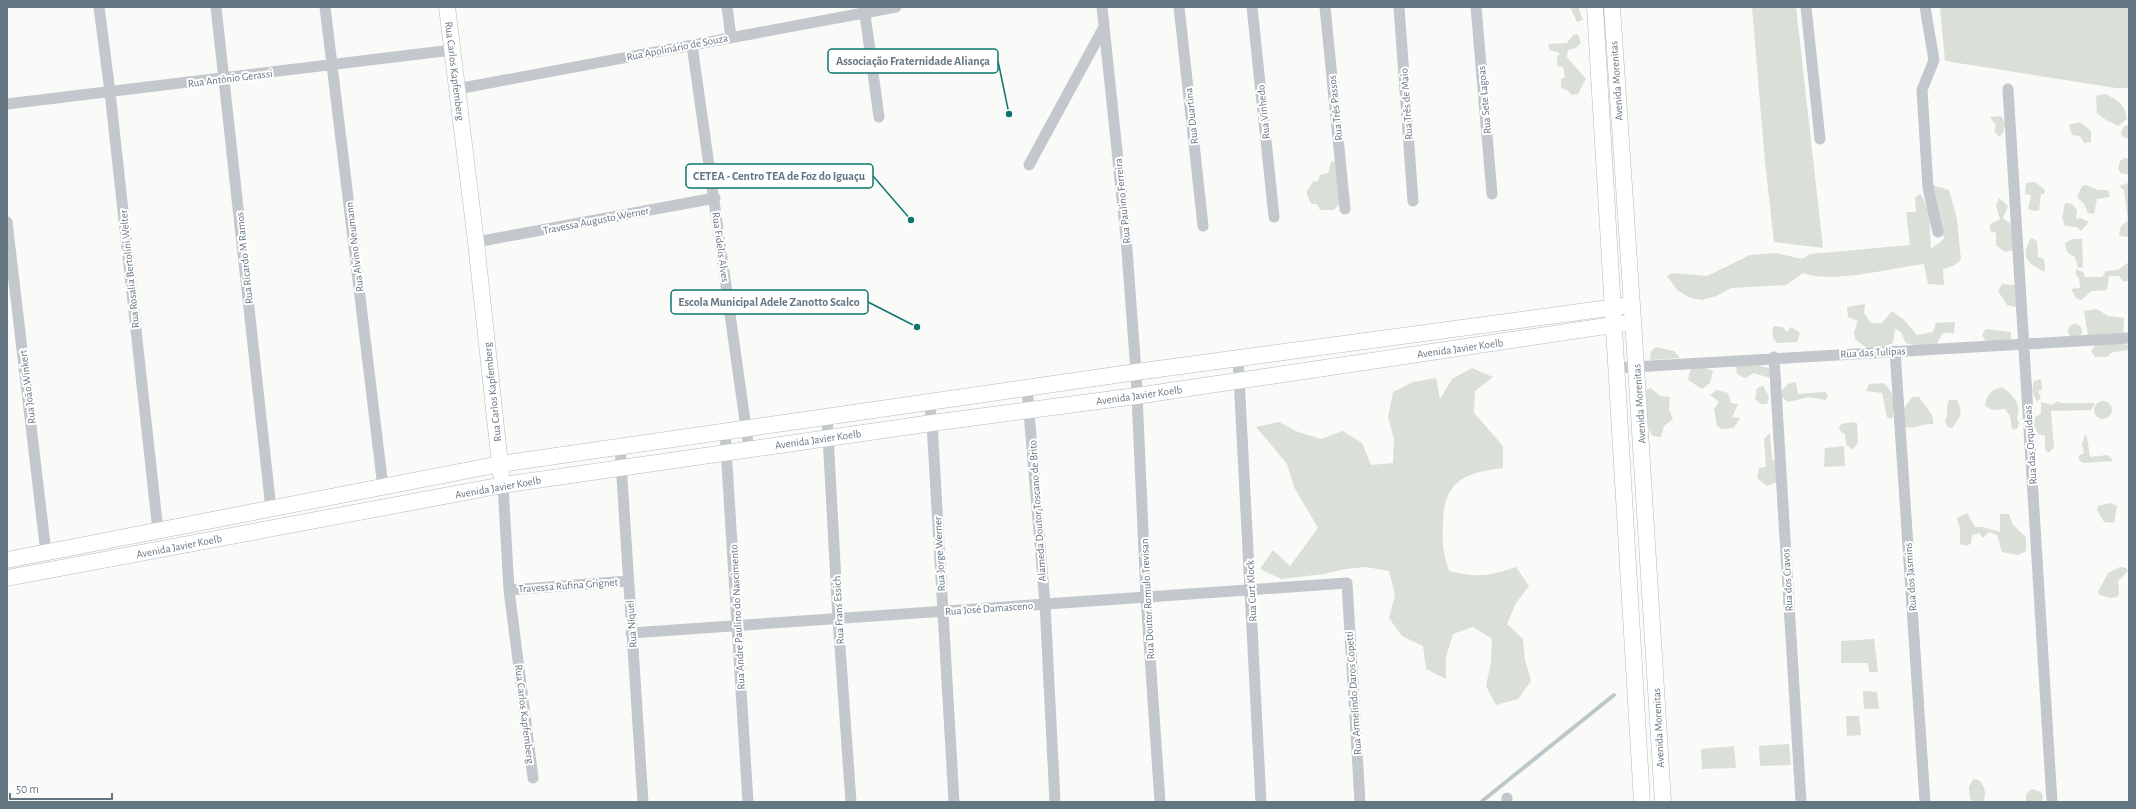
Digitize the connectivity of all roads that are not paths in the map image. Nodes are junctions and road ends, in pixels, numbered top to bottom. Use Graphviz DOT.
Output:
graph roads {
  1 [pos="98,7"];
  2 [pos="216,7"];
  3 [pos="325,7"];
  4 [pos="447,7"];
  5 [pos="727,7"];
  6 [pos="896,7"];
  7 [pos="1102,7"];
  8 [pos="1179,7"];
  9 [pos="1252,7"];
  10 [pos="1325,7"];
  11 [pos="1399,7"];
  12 [pos="1476,7"];
  13 [pos="1595,7"];
  14 [pos="1612,7"];
  15 [pos="1806,7"];
  16 [pos="1925,7"];
  17 [pos="865,10"];
  18 [pos="1104,27"];
  19 [pos="731,37"];
  20 [pos="692,45"];
  21 [pos="452,50"];
  22 [pos="333,65"];
  23 [pos="225,78"];
  24 [pos="457,89"];
  25 [pos="2008,89"];
  26 [pos="110,92"];
  27 [pos="7,104"];
  28 [pos="879,117"];
  29 [pos="1820,139"];
  30 [pos="1029,165"];
  31 [pos="1492,194"];
  32 [pos="715,198"];
  33 [pos="1414,201"];
  34 [pos="1345,209"];
  35 [pos="1274,217"];
  36 [pos="7,222"];
  37 [pos="1203,226"];
  38 [pos="1938,232"];
  39 [pos="476,242"];
  40 [pos="1631,305"];
  41 [pos="1612,307"];
  42 [pos="1633,322"];
  43 [pos="1613,326"];
  44 [pos="2129,338"];
  45 [pos="2024,345"];
  46 [pos="1895,352"];
  47 [pos="1774,357"];
  48 [pos="1238,358"];
  49 [pos="1636,366"];
  50 [pos="1616,368"];
  51 [pos="1136,372"];
  52 [pos="1240,381"];
  53 [pos="1027,388"];
  54 [pos="1136,396"];
  55 [pos="929,402"];
  56 [pos="1030,410"];
  57 [pos="827,417"];
  58 [pos="932,422"];
  59 [pos="746,428"];
  60 [pos="725,432"];
  61 [pos="829,438"];
  62 [pos="620,447"];
  63 [pos="749,449"];
  64 [pos="727,452"];
  65 [pos="500,464"];
  66 [pos="621,468"];
  67 [pos="503,485"];
  68 [pos="383,487"];
  69 [pos="271,509"];
  70 [pos="158,531"];
  71 [pos="46,553"];
  72 [pos="7,560"];
  73 [pos="7,578"];
  74 [pos="628,581"];
  75 [pos="1347,583"];
  76 [pos="509,590"];
  77 [pos="1251,590"];
  78 [pos="1146,597"];
  79 [pos="1045,604"];
  80 [pos="942,612"];
  81 [pos="838,619"];
  82 [pos="737,626"];
  83 [pos="631,633"];
  84 [pos="533,778"];
  85 [pos="643,802"];
  86 [pos="748,802"];
  87 [pos="851,802"];
  88 [pos="954,802"];
  89 [pos="1055,802"];
  90 [pos="1160,802"];
  91 [pos="1261,802"];
  92 [pos="1360,802"];
  93 [pos="1642,802"];
  94 [pos="1663,802"];
  95 [pos="1801,802"];
  96 [pos="1924,802"];
  97 [pos="2052,802"];
  1 -- 26 [label="street, Rua Rosalia Bertolini Welter"];
  2 -- 23 [label="street, Rua Ricardo M Ramos"];
  3 -- 22 [label="street, Rua Alvino Neumann"];
  4 -- 21 [label="street, Rua Carlos Kapfemberg"];
  5 -- 19 [label="street"];
  6 -- 17 [label="street, Rua Apolinário de Souza"];
  7 -- 18 [label="street, Rua Paulino Ferreira"];
  8 -- 37 [label="street, Rua Duartina"];
  9 -- 35 [label="street, Rua Vinhedo"];
  10 -- 34 [label="street, Rua Três Passos"];
  11 -- 33 [label="street, Rua Três de Maio"];
  12 -- 31 [label="street, Rua Sete Lagoas"];
  13 -- 41 [label="street, Avenida Morenitas"];
  14 -- 40 [label="street, Avenida Morenitas"];
  15 -- 29 [label="street"];
  16 -- 38 [label="street"];
  17 -- 19 [label="street, Rua Apolinário de Souza"];
  17 -- 28 [label="street"];
  18 -- 30 [label="street"];
  18 -- 51 [label="street, Rua Paulino Ferreira"];
  19 -- 20 [label="street, Rua Apolinário de Souza"];
  20 -- 24 [label="street, Rua Apolinário de Souza"];
  20 -- 32 [label="street, Rua Fidelis Alves"];
  21 -- 22 [label="street, Rua Antônio Gerassi"];
  21 -- 24 [label="street, Rua Carlos Kapfemberg"];
  22 -- 23 [label="street, Rua Antônio Gerassi"];
  22 -- 68 [label="street, Rua Alvino Neumann"];
  23 -- 26 [label="street, Rua Antônio Gerassi"];
  23 -- 69 [label="street, Rua Ricardo M Ramos"];
  24 -- 39 [label="street, Rua Carlos Kapfemberg"];
  25 -- 45 [label="street, Rua das Orquídeas"];
  26 -- 27 [label="street, Rua Antônio Gerassi"];
  26 -- 70 [label="street, Rua Rosalia Bertolini Welter"];
  32 -- 39 [label="street, Travessa Augusto Werner"];
  32 -- 59 [label="street, Rua Fidelis Alves"];
  36 -- 71 [label="street, Rua João Winkert"];
  39 -- 65 [label="street, Rua Carlos Kapfemberg"];
  40 -- 41 [label="street, Avenida Javier Koelb"];
  40 -- 42 [label="street, Avenida Morenitas"];
  41 -- 43 [label="street, Avenida Morenitas"];
  41 -- 48 [label="street, Avenida Javier Koelb"];
  42 -- 43 [label="street, Avenida Javier Koelb"];
  42 -- 49 [label="street, Avenida Morenitas"];
  43 -- 50 [label="street, Avenida Morenitas"];
  43 -- 52 [label="street, Avenida Javier Koelb"];
  44 -- 45 [label="street, Rua das Tulipas"];
  45 -- 46 [label="street, Rua das Tulipas"];
  45 -- 97 [label="street, Rua das Orquídeas"];
  46 -- 47 [label="street, Rua das Tulipas"];
  46 -- 96 [label="street, Rua dos Jasmins"];
  47 -- 49 [label="street, Rua das Tulipas"];
  47 -- 95 [label="street, Rua dos Cravos"];
  48 -- 51 [label="street, Avenida Javier Koelb"];
  48 -- 52 [label="street, Rua Curt Klock"];
  49 -- 50 [label="street, Rua das Tulipas"];
  49 -- 94 [label="street, Avenida Morenitas"];
  50 -- 93 [label="street, Avenida Morenitas"];
  51 -- 53 [label="street, Avenida Javier Koelb"];
  51 -- 54 [label="street, Rua Paulino Ferreira"];
  52 -- 54 [label="street, Avenida Javier Koelb"];
  52 -- 77 [label="street, Rua Curt Klock"];
  53 -- 55 [label="street, Avenida Javier Koelb"];
  53 -- 56 [label="street, Alameda Doutor Toscano de Brito"];
  54 -- 56 [label="street, Avenida Javier Koelb"];
  54 -- 78 [label="street, Rua Doutor Romulo Trevisan"];
  55 -- 57 [label="street, Avenida Javier Koelb"];
  55 -- 58 [label="street, Rua Jorge Werner"];
  56 -- 58 [label="street, Avenida Javier Koelb"];
  56 -- 79 [label="street, Alameda Doutor Toscano de Brito"];
  57 -- 59 [label="street, Avenida Javier Koelb"];
  57 -- 61 [label="street, Rua Frans Essich"];
  58 -- 61 [label="street, Avenida Javier Koelb"];
  58 -- 80 [label="street, Rua Jorge Werner"];
  59 -- 60 [label="street, Avenida Javier Koelb"];
  59 -- 63 [label="street, Rua Fidelis Alves"];
  60 -- 62 [label="street, Avenida Javier Koelb"];
  60 -- 64 [label="street, Rua Andre Paulino do Nascimento"];
  61 -- 63 [label="street, Avenida Javier Koelb"];
  61 -- 81 [label="street, Rua Frans Essich"];
  62 -- 65 [label="street, Avenida Javier Koelb"];
  62 -- 66 [label="street, Rua Níquel"];
  63 -- 64 [label="street, Avenida Javier Koelb"];
  64 -- 66 [label="street, Avenida Javier Koelb"];
  64 -- 82 [label="street, Rua Andre Paulino do Nascimento"];
  65 -- 67 [label="street, Rua Carlos Kapfemberg"];
  65 -- 68 [label="street, Avenida Javier Koelb"];
  66 -- 67 [label="street, Avenida Javier Koelb"];
  66 -- 74 [label="street, Rua Níquel"];
  67 -- 73 [label="street, Avenida Javier Koelb"];
  67 -- 76 [label="street, Rua Carlos Kapfemberg"];
  68 -- 69 [label="street, Avenida Javier Koelb"];
  69 -- 70 [label="street, Avenida Javier Koelb"];
  70 -- 71 [label="street, Avenida Javier Koelb"];
  71 -- 72 [label="street, Avenida Javier Koelb"];
  74 -- 76 [label="street, Travessa Rufina Grignet"];
  74 -- 83 [label="street, Rua Níquel"];
  75 -- 77 [label="street, Rua José Damasceno"];
  75 -- 92 [label="street, Rua Armelindo Daros Copetti"];
  76 -- 84 [label="street, Rua Carlos Kapfemberg"];
  77 -- 78 [label="street, Rua José Damasceno"];
  77 -- 91 [label="street, Rua Curt Klock"];
  78 -- 79 [label="street, Rua José Damasceno"];
  78 -- 90 [label="street, Rua Doutor Romulo Trevisan"];
  79 -- 80 [label="street, Rua José Damasceno"];
  79 -- 89 [label="street, Alameda Doutor Toscano de Brito"];
  80 -- 81 [label="street, Rua José Damasceno"];
  80 -- 88 [label="street, Rua Jorge Werner"];
  81 -- 82 [label="street, Rua José Damasceno"];
  81 -- 87 [label="street, Rua Frans Essich"];
  82 -- 83 [label="street, Rua José Damasceno"];
  82 -- 86 [label="street, Rua Andre Paulino do Nascimento"];
  83 -- 85 [label="street, Rua Níquel"];
}
